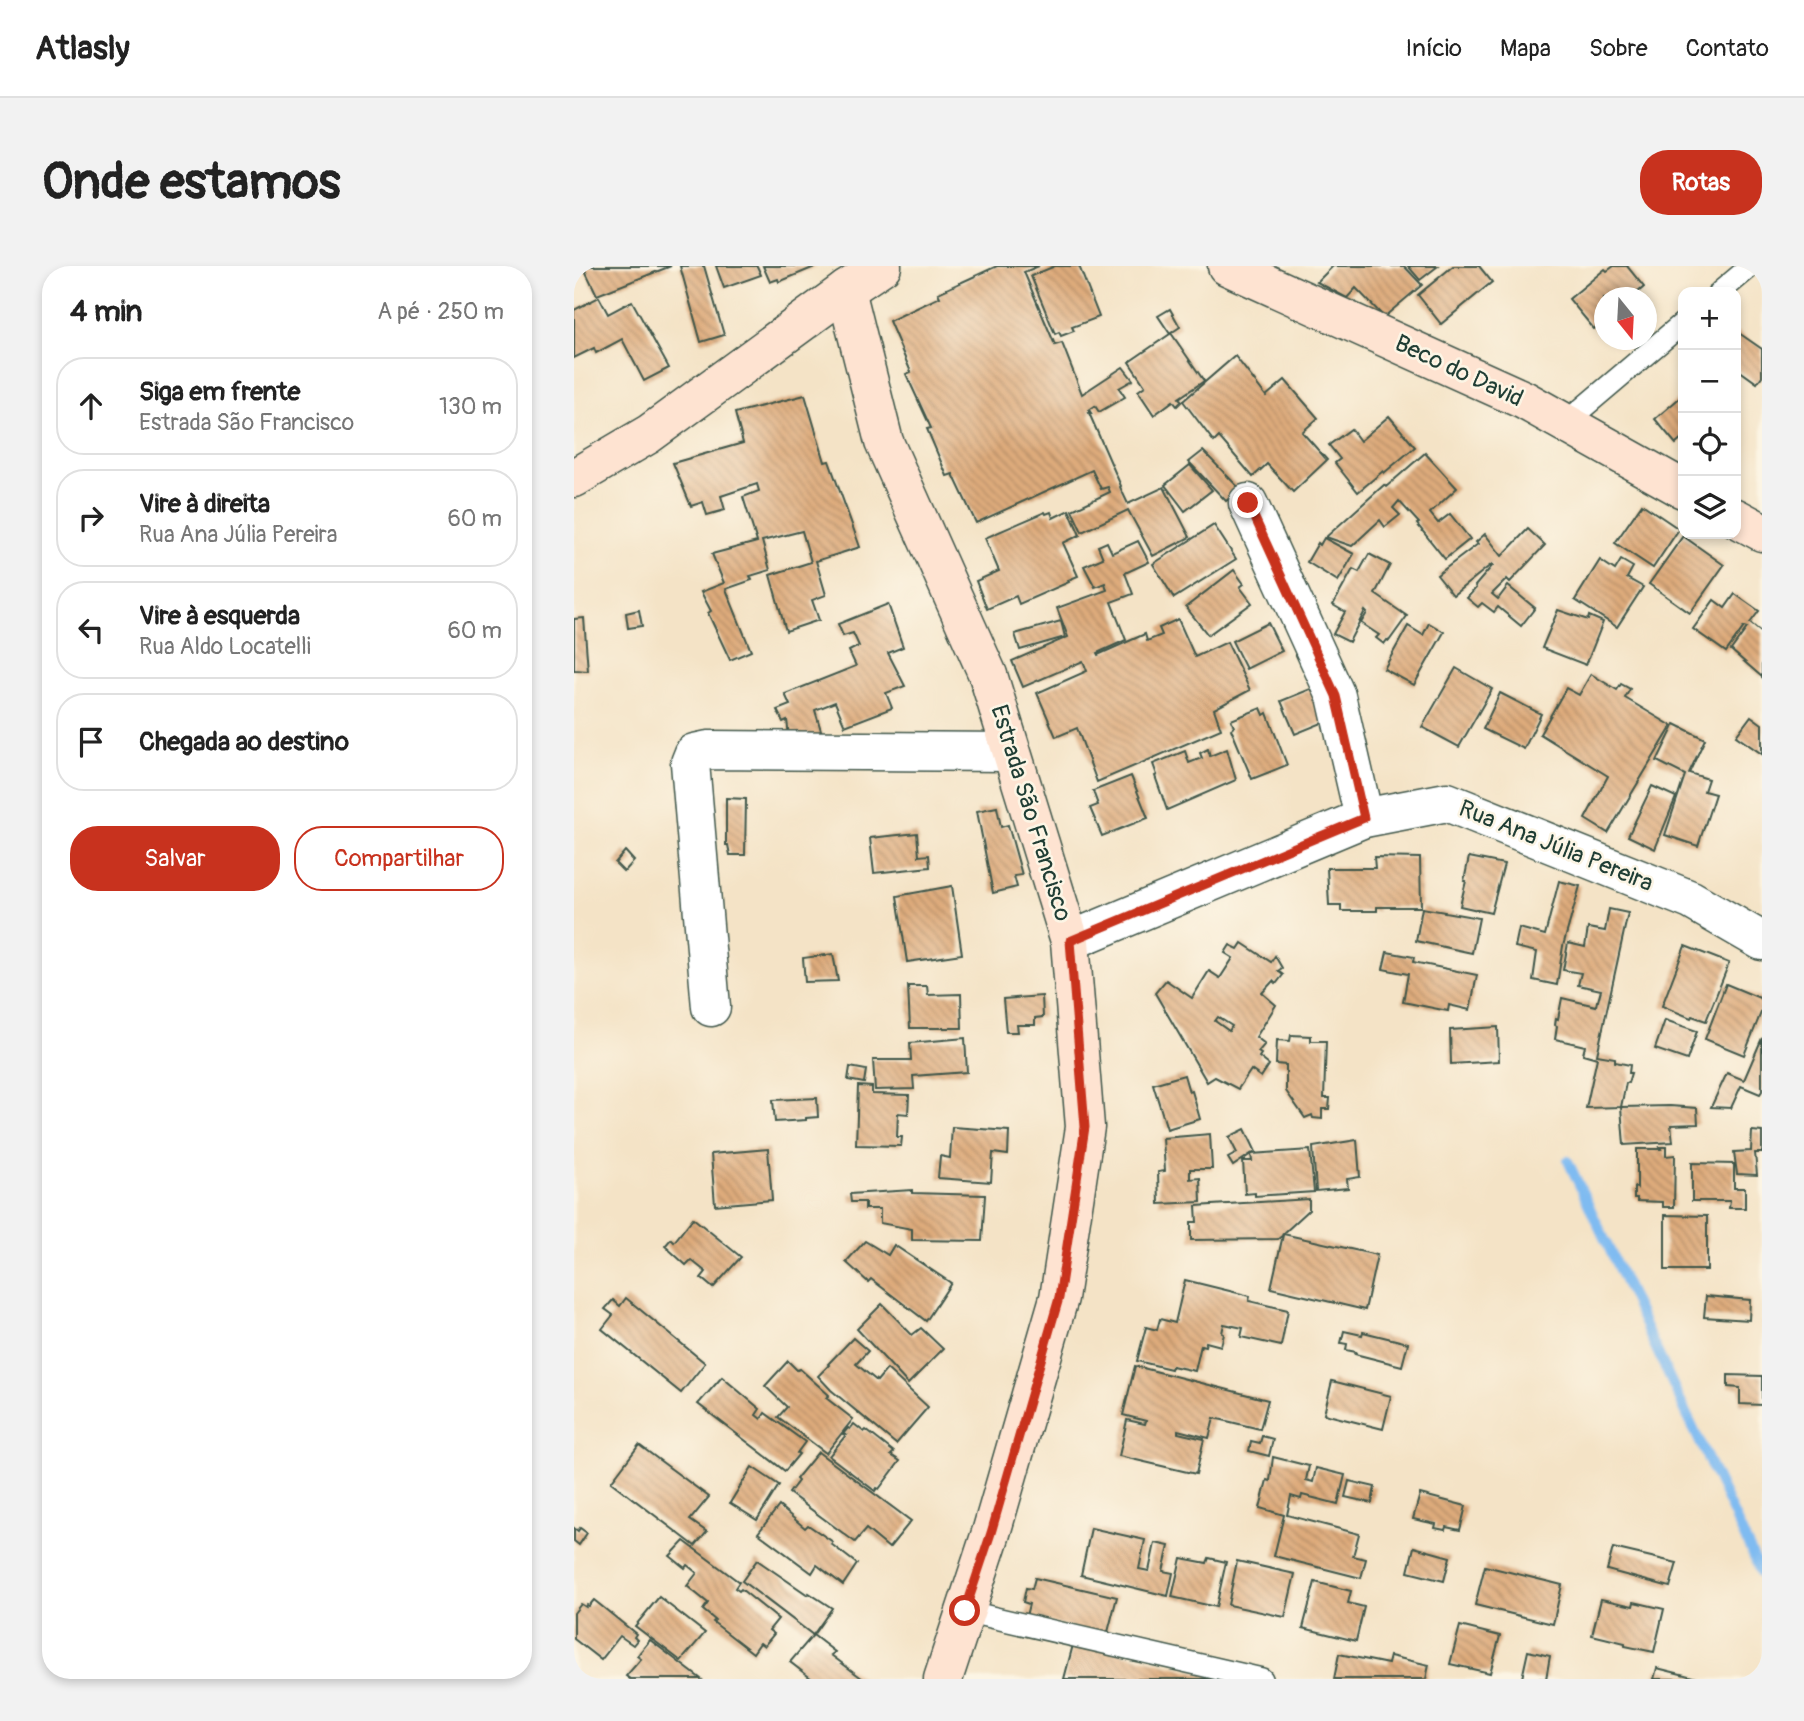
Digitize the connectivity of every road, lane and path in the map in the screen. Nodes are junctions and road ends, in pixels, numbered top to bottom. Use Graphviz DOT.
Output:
graph roads {
  1 [pos="882,266"];
  2 [pos="1230,266"];
  3 [pos="1751,266"];
  4 [pos="842,278"];
  5 [pos="1726,287"];
  6 [pos="1678,327"];
  7 [pos="1565,423"];
  8 [pos="574,478"];
  9 [pos="1678,486"];
  10 [pos="1248,503"];
  11 [pos="1741,521"];
  12 [pos="1762,532"];
  13 [pos="1012,752"];
  14 [pos="1364,818"];
  15 [pos="1070,941"];
  16 [pos="1762,941"];
  17 [pos="711,1007"];
  18 [pos="965,1611"];
  19 [pos="943,1679"];
  20 [pos="1262,1679"];
  1 -- 4 [label="main road"];
  2 -- 7 [label="main road, Beco do David"];
  3 -- 5 [label="lane"];
  4 -- 8 [label="main road"];
  4 -- 13 [label="main road, Estrada São Francisco"];
  6 -- 7 [label="lane"];
  7 -- 9 [label="main road, Beco do David"];
  10 -- 14 [label="street"];
  11 -- 12 [label="main road"];
  13 -- 15 [label="main road, Estrada São Francisco"];
  13 -- 17 [label="street"];
  14 -- 15 [label="street, Rua Ana Júlia Pereira"];
  14 -- 16 [label="street, Rua Ana Júlia Pereira"];
  15 -- 18 [label="main road, Estrada São Francisco"];
  18 -- 19 [label="main road, Estrada São Francisco"];
  18 -- 20 [label="lane"];
}
